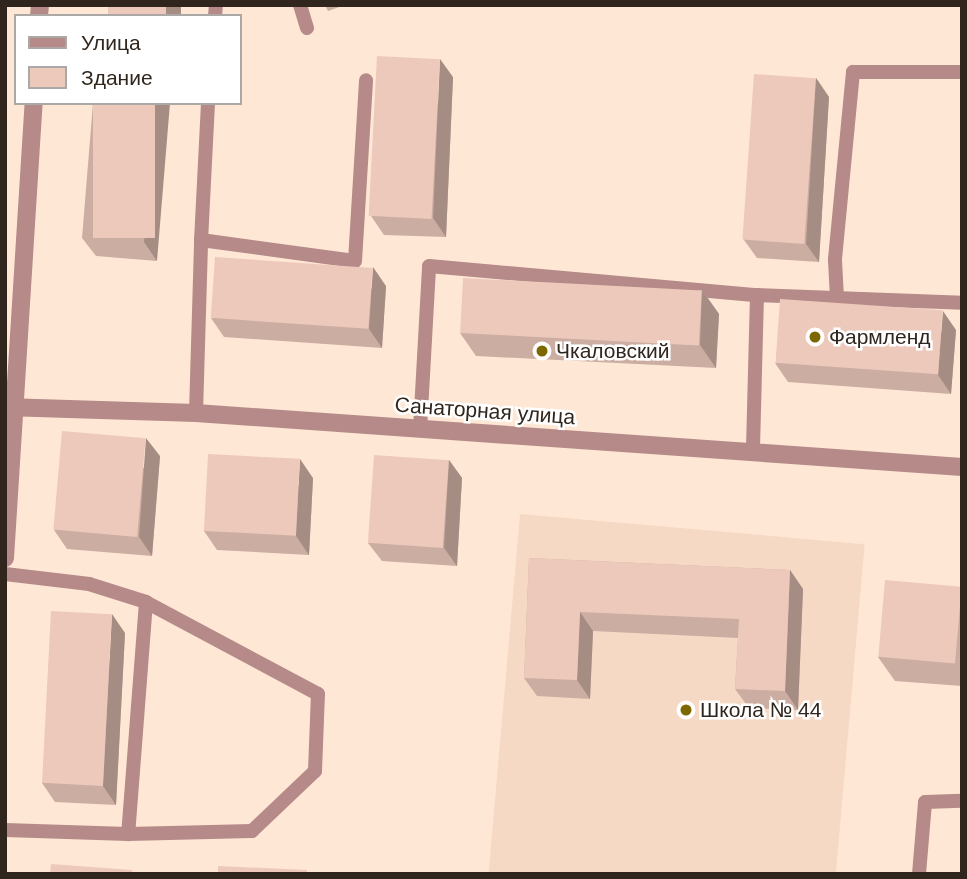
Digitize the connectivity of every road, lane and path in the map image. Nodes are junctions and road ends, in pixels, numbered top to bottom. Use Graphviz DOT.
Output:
graph roads {
  1 [pos="300,5"];
  2 [pos="307,28"];
  3 [pos="962,72"];
  4 [pos="366,80"];
  5 [pos="34,105"];
  6 [pos="208,105"];
  7 [pos="201,240"];
  8 [pos="757,295"];
  9 [pos="837,298"];
  10 [pos="962,303"];
  11 [pos="9,408"];
  12 [pos="196,413"];
  13 [pos="420,429"];
  14 [pos="754,452"];
  15 [pos="962,467"];
  16 [pos="5,558"];
  17 [pos="5,574"];
  18 [pos="146,602"];
  19 [pos="962,801"];
  20 [pos="5,830"];
  21 [pos="128,834"];
  22 [pos="919,874"];
  1 -- 2 [label="lane"];
  3 -- 9 [label="lane"];
  4 -- 7 [label="lane"];
  5 -- 11 [label="street"];
  6 -- 7 [label="lane"];
  7 -- 12 [label="lane"];
  8 -- 9 [label="lane"];
  8 -- 13 [label="lane"];
  8 -- 14 [label="lane"];
  9 -- 10 [label="lane"];
  11 -- 12 [label="street, Санаторная улица"];
  11 -- 16 [label="street"];
  12 -- 13 [label="street, Санаторная улица"];
  13 -- 14 [label="street, Санаторная улица"];
  14 -- 15 [label="street, Санаторная улица"];
  17 -- 18 [label="lane"];
  18 -- 21 [label="lane"];
  18 -- 21 [label="lane"];
  19 -- 22 [label="lane"];
  20 -- 21 [label="lane"];
}
